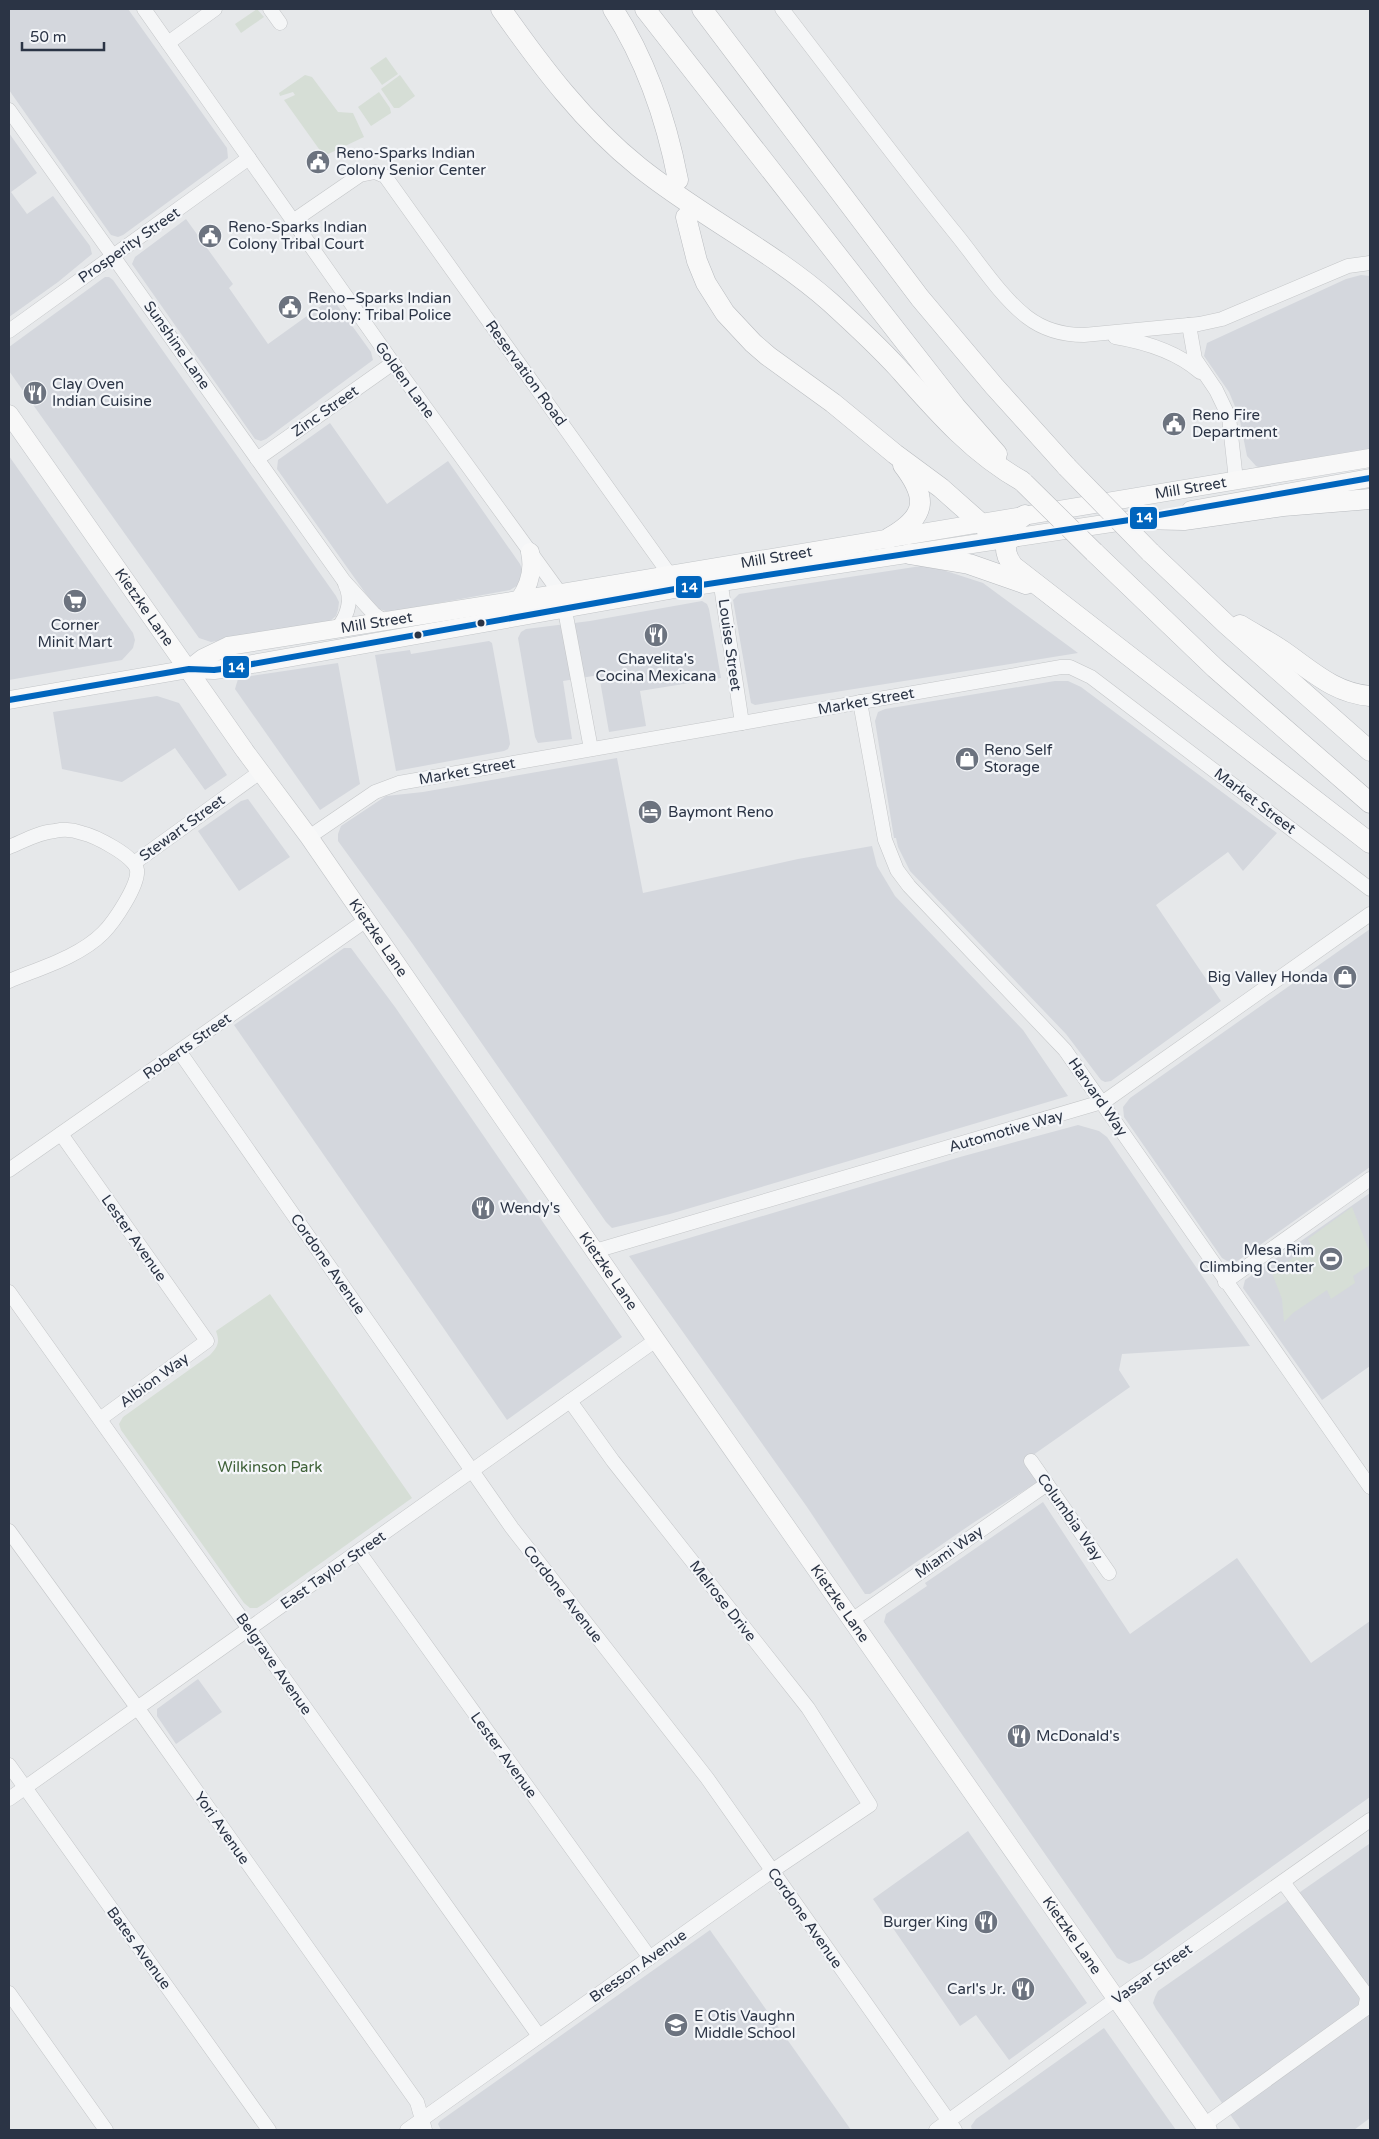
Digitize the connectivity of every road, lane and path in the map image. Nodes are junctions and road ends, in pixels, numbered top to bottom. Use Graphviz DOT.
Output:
graph roads {
  1 [pos="144,9"];
  2 [pos="215,9"];
  3 [pos="270,9"];
  4 [pos="501,9"];
  5 [pos="613,9"];
  6 [pos="645,9"];
  7 [pos="702,9"];
  8 [pos="782,9"];
  9 [pos="280,23"];
  10 [pos="168,43"];
  11 [pos="9,110"];
  12 [pos="249,158"];
  13 [pos="678,180"];
  14 [pos="686,217"];
  15 [pos="293,221"];
  16 [pos="114,256"];
  17 [pos="1370,263"];
  18 [pos="1189,325"];
  19 [pos="9,332"];
  20 [pos="1084,335"];
  21 [pos="393,363"];
  22 [pos="1211,382"];
  23 [pos="9,414"];
  24 [pos="894,454"];
  25 [pos="1370,458"];
  26 [pos="257,459"];
  27 [pos="1370,478"];
  28 [pos="1236,480"];
  29 [pos="1023,482"];
  30 [pos="1370,499"];
  31 [pos="1025,515"];
  32 [pos="1136,520"];
  33 [pos="979,523"];
  34 [pos="1009,537"];
  35 [pos="889,538"];
  36 [pos="530,552"];
  37 [pos="909,554"];
  38 [pos="719,574"];
  39 [pos="670,575"];
  40 [pos="344,581"];
  41 [pos="1190,590"];
  42 [pos="519,600"];
  43 [pos="562,601"];
  44 [pos="1062,604"];
  45 [pos="384,621"];
  46 [pos="337,628"];
  47 [pos="189,669"];
  48 [pos="1370,696"];
  49 [pos="9,700"];
  50 [pos="860,702"];
  51 [pos="742,722"];
  52 [pos="590,749"];
  53 [pos="1370,751"];
  54 [pos="260,772"];
  55 [pos="1370,803"];
  56 [pos="309,837"];
  57 [pos="1370,844"];
  58 [pos="9,847"];
  59 [pos="134,863"];
  60 [pos="1370,890"];
  61 [pos="1370,914"];
  62 [pos="365,921"];
  63 [pos="9,981"];
  64 [pos="179,1051"];
  65 [pos="1102,1102"];
  66 [pos="61,1134"];
  67 [pos="9,1170"];
  68 [pos="1370,1179"];
  69 [pos="596,1251"];
  70 [pos="1226,1282"];
  71 [pos="9,1292"];
  72 [pos="656,1340"];
  73 [pos="207,1341"];
  74 [pos="570,1401"];
  75 [pos="100,1419"];
  76 [pos="1031,1461"];
  77 [pos="472,1471"];
  78 [pos="1047,1484"];
  79 [pos="1369,1484"];
  80 [pos="9,1530"];
  81 [pos="359,1552"];
  82 [pos="1109,1573"];
  83 [pos="852,1620"];
  84 [pos="250,1629"];
  85 [pos="137,1707"];
  86 [pos="9,1765"];
  87 [pos="25,1788"];
  88 [pos="9,1799"];
  89 [pos="870,1805"];
  90 [pos="1370,1820"];
  91 [pos="772,1871"];
  92 [pos="1283,1882"];
  93 [pos="650,1958"];
  94 [pos="9,1993"];
  95 [pos="1116,1999"];
  96 [pos="539,2036"];
  97 [pos="424,2125"];
  98 [pos="952,2126"];
  99 [pos="1206,2128"];
  100 [pos="106,2130"];
  101 [pos="269,2130"];
  102 [pos="407,2130"];
  103 [pos="936,2130"];
  1 -- 10 [label="street, Golden Lane"];
  2 -- 10 [label="street"];
  3 -- 9 [label="street"];
  4 -- 29 [label="highway"];
  5 -- 13 [label="highway"];
  6 -- 29 [label="highway"];
  7 -- 41 [label="highway, bridge"];
  8 -- 20 [label="street"];
  10 -- 12 [label="street, Golden Lane"];
  11 -- 16 [label="street, Sunshine Lane"];
  12 -- 15 [label="street, Golden Lane"];
  12 -- 16 [label="street, Prosperity Street"];
  14 -- 24 [label="highway"];
  15 -- 21 [label="street, Golden Lane"];
  15 -- 39 [label="street, Reservation Road"];
  16 -- 19 [label="street, Prosperity Street"];
  16 -- 26 [label="street, Sunshine Lane"];
  17 -- 18 [label="street"];
  18 -- 20 [label="street"];
  18 -- 22 [label="street"];
  20 -- 22 [label="street"];
  21 -- 26 [label="street, Zinc Street"];
  21 -- 36 [label="street, Golden Lane"];
  22 -- 28 [label="street"];
  23 -- 47 [label="main road, Kietzke Lane"];
  24 -- 33 [label="highway"];
  24 -- 35 [label="highway"];
  25 -- 28 [label="main road, Mill Street"];
  26 -- 40 [label="street, Sunshine Lane"];
  27 -- 32 [label="main road, Mill Street"];
  28 -- 31 [label="main road, Mill Street"];
  29 -- 55 [label="highway, bridge"];
  30 -- 32 [label="highway"];
  31 -- 33 [label="main road, Mill Street"];
  31 -- 34 [label="highway"];
  32 -- 34 [label="main road, Mill Street"];
  33 -- 34 [label="highway"];
  33 -- 35 [label="main road, Mill Street"];
  34 -- 37 [label="main road, Mill Street"];
  34 -- 44 [label="highway"];
  35 -- 38 [label="main road, Mill Street"];
  36 -- 42 [label="main road"];
  36 -- 43 [label="street, Golden Lane"];
  37 -- 38 [label="main road, Mill Street"];
  37 -- 44 [label="highway"];
  38 -- 39 [label="main road, Mill Street"];
  38 -- 43 [label="main road, Mill Street"];
  38 -- 51 [label="street, Louise Street"];
  39 -- 43 [label="main road, Mill Street"];
  40 -- 45 [label="street, Sunshine Lane"];
  40 -- 46 [label="street, Sunshine Lane"];
  41 -- 48 [label="highway"];
  41 -- 53 [label="highway"];
  42 -- 43 [label="main road, Mill Street"];
  42 -- 45 [label="main road, Mill Street"];
  43 -- 47 [label="main road, Mill Street"];
  43 -- 52 [label="street, Golden Lane"];
  44 -- 57 [label="highway"];
  45 -- 46 [label="main road, Mill Street"];
  46 -- 47 [label="main road, Mill Street"];
  47 -- 49 [label="main road, Mill Street"];
  47 -- 54 [label="main road, Kietzke Lane"];
  50 -- 51 [label="street, Market Street"];
  50 -- 60 [label="street, Market Street"];
  50 -- 65 [label="street, Harvard Way"];
  51 -- 52 [label="street, Market Street"];
  52 -- 56 [label="street, Market Street"];
  54 -- 56 [label="main road, Kietzke Lane"];
  54 -- 59 [label="street, Stewart Street"];
  56 -- 62 [label="main road, Kietzke Lane"];
  58 -- 59 [label="street"];
  59 -- 63 [label="street, Stewart Street"];
  61 -- 65 [label="street, Automotive Way"];
  62 -- 64 [label="street, Roberts Street"];
  62 -- 69 [label="main road, Kietzke Lane"];
  64 -- 66 [label="street, Roberts Street"];
  64 -- 77 [label="street, Cordone Avenue"];
  65 -- 69 [label="street, Automotive Way"];
  65 -- 70 [label="street, Harvard Way"];
  66 -- 67 [label="street, Roberts Street"];
  66 -- 73 [label="street, Lester Avenue"];
  68 -- 70 [label="street"];
  69 -- 72 [label="main road, Kietzke Lane"];
  70 -- 79 [label="street, Harvard Way"];
  71 -- 75 [label="street, Belgrave Avenue"];
  72 -- 74 [label="street, East Taylor Street"];
  72 -- 83 [label="main road, Kietzke Lane"];
  73 -- 75 [label="street, Albion Way"];
  74 -- 77 [label="street, East Taylor Street"];
  74 -- 89 [label="street, Melrose Drive"];
  75 -- 84 [label="street, Belgrave Avenue"];
  76 -- 78 [label="street, Columbia Way"];
  77 -- 81 [label="street, East Taylor Street"];
  77 -- 91 [label="street, Cordone Avenue"];
  78 -- 82 [label="street, Columbia Way"];
  78 -- 83 [label="street, Miami Way"];
  80 -- 85 [label="street, Yori Avenue"];
  81 -- 84 [label="street, East Taylor Street"];
  81 -- 93 [label="street, Lester Avenue"];
  83 -- 95 [label="main road, Kietzke Lane"];
  84 -- 85 [label="street, East Taylor Street"];
  84 -- 96 [label="street, Belgrave Avenue"];
  85 -- 87 [label="street, East Taylor Street"];
  85 -- 97 [label="street, Yori Avenue"];
  86 -- 87 [label="street, Bates Avenue"];
  87 -- 88 [label="street, East Taylor Street"];
  87 -- 101 [label="street, Bates Avenue"];
  89 -- 91 [label="street, Bresson Avenue"];
  90 -- 92 [label="street, Vassar Street"];
  91 -- 93 [label="street, Bresson Avenue"];
  91 -- 98 [label="street, Cordone Avenue"];
  92 -- 95 [label="street, Vassar Street"];
  92 -- 99 [label="street"];
  93 -- 96 [label="street, Bresson Avenue"];
  94 -- 100 [label="street"];
  95 -- 98 [label="street, Vassar Street"];
  95 -- 99 [label="main road, Kietzke Lane"];
  96 -- 97 [label="street, Bresson Avenue"];
  97 -- 102 [label="street, Bresson Avenue"];
  98 -- 103 [label="street, Vassar Street"];
}
